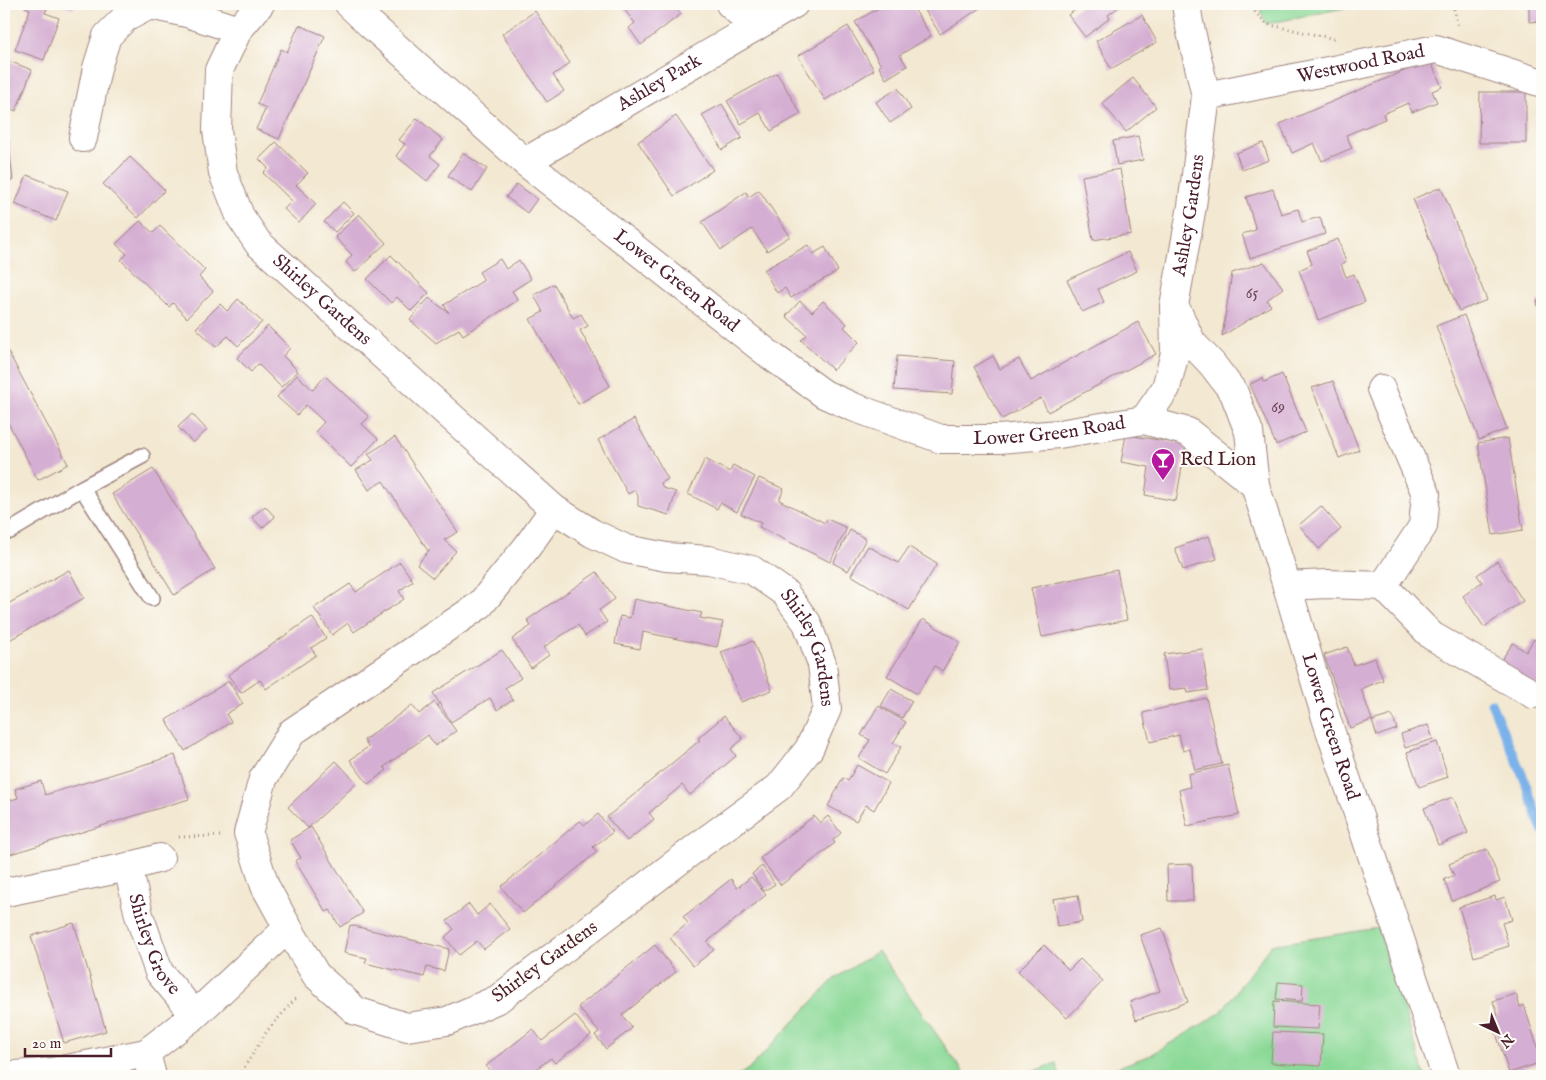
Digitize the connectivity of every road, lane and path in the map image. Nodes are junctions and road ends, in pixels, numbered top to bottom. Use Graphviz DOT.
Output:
graph roads {
  1 [pos="260,4"];
  2 [pos="349,4"];
  3 [pos="730,4"];
  4 [pos="794,4"];
  5 [pos="1186,4"];
  6 [pos="1248,4"];
  7 [pos="754,27"];
  8 [pos="238,30"];
  9 [pos="1343,41"];
  10 [pos="1542,83"];
  11 [pos="1206,96"];
  12 [pos="83,138"];
  13 [pos="525,162"];
  14 [pos="1174,306"];
  15 [pos="1381,389"];
  16 [pos="1144,420"];
  17 [pos="142,456"];
  18 [pos="1255,484"];
  19 [pos="82,488"];
  20 [pos="554,508"];
  21 [pos="4,531"];
  22 [pos="1287,586"];
  23 [pos="1383,586"];
  24 [pos="152,598"];
  25 [pos="1538,692"];
  26 [pos="248,833"];
  27 [pos="160,858"];
  28 [pos="128,867"];
  29 [pos="6,892"];
  30 [pos="288,928"];
  31 [pos="316,975"];
  32 [pos="195,1015"];
  33 [pos="149,1064"];
  34 [pos="4,1076"];
  35 [pos="239,1076"];
  36 [pos="1446,1076"];
  1 -- 8 [label="street, Shirley Gardens"];
  2 -- 13 [label="street, Lower Green Road"];
  3 -- 7 [label="street"];
  4 -- 7 [label="street, Ashley Park"];
  5 -- 11 [label="street, Ashley Gardens"];
  6 -- 9 [label="path"];
  7 -- 13 [label="street, Ashley Park"];
  8 -- 12 [label="street"];
  8 -- 20 [label="street, Shirley Gardens"];
  10 -- 11 [label="street, Westwood Road"];
  11 -- 14 [label="street, Ashley Gardens"];
  13 -- 16 [label="street, Lower Green Road"];
  14 -- 16 [label="street, Ashley Gardens"];
  14 -- 18 [label="street"];
  15 -- 23 [label="street"];
  16 -- 18 [label="street, Lower Green Road"];
  17 -- 19 [label="lane"];
  18 -- 22 [label="street, Lower Green Road"];
  19 -- 21 [label="lane"];
  19 -- 24 [label="lane"];
  20 -- 26 [label="street"];
  20 -- 31 [label="street, Shirley Gardens"];
  22 -- 23 [label="street"];
  22 -- 36 [label="street, Lower Green Road"];
  23 -- 25 [label="street"];
  26 -- 27 [label="path"];
  26 -- 30 [label="street, Shirley Gardens"];
  27 -- 28 [label="street"];
  28 -- 29 [label="street"];
  28 -- 32 [label="street, Shirley Grove"];
  30 -- 31 [label="street, Shirley Gardens"];
  30 -- 32 [label="street, Shirley Grove"];
  31 -- 35 [label="path"];
  32 -- 33 [label="street, Shirley Grove"];
  33 -- 34 [label="street"];
}
